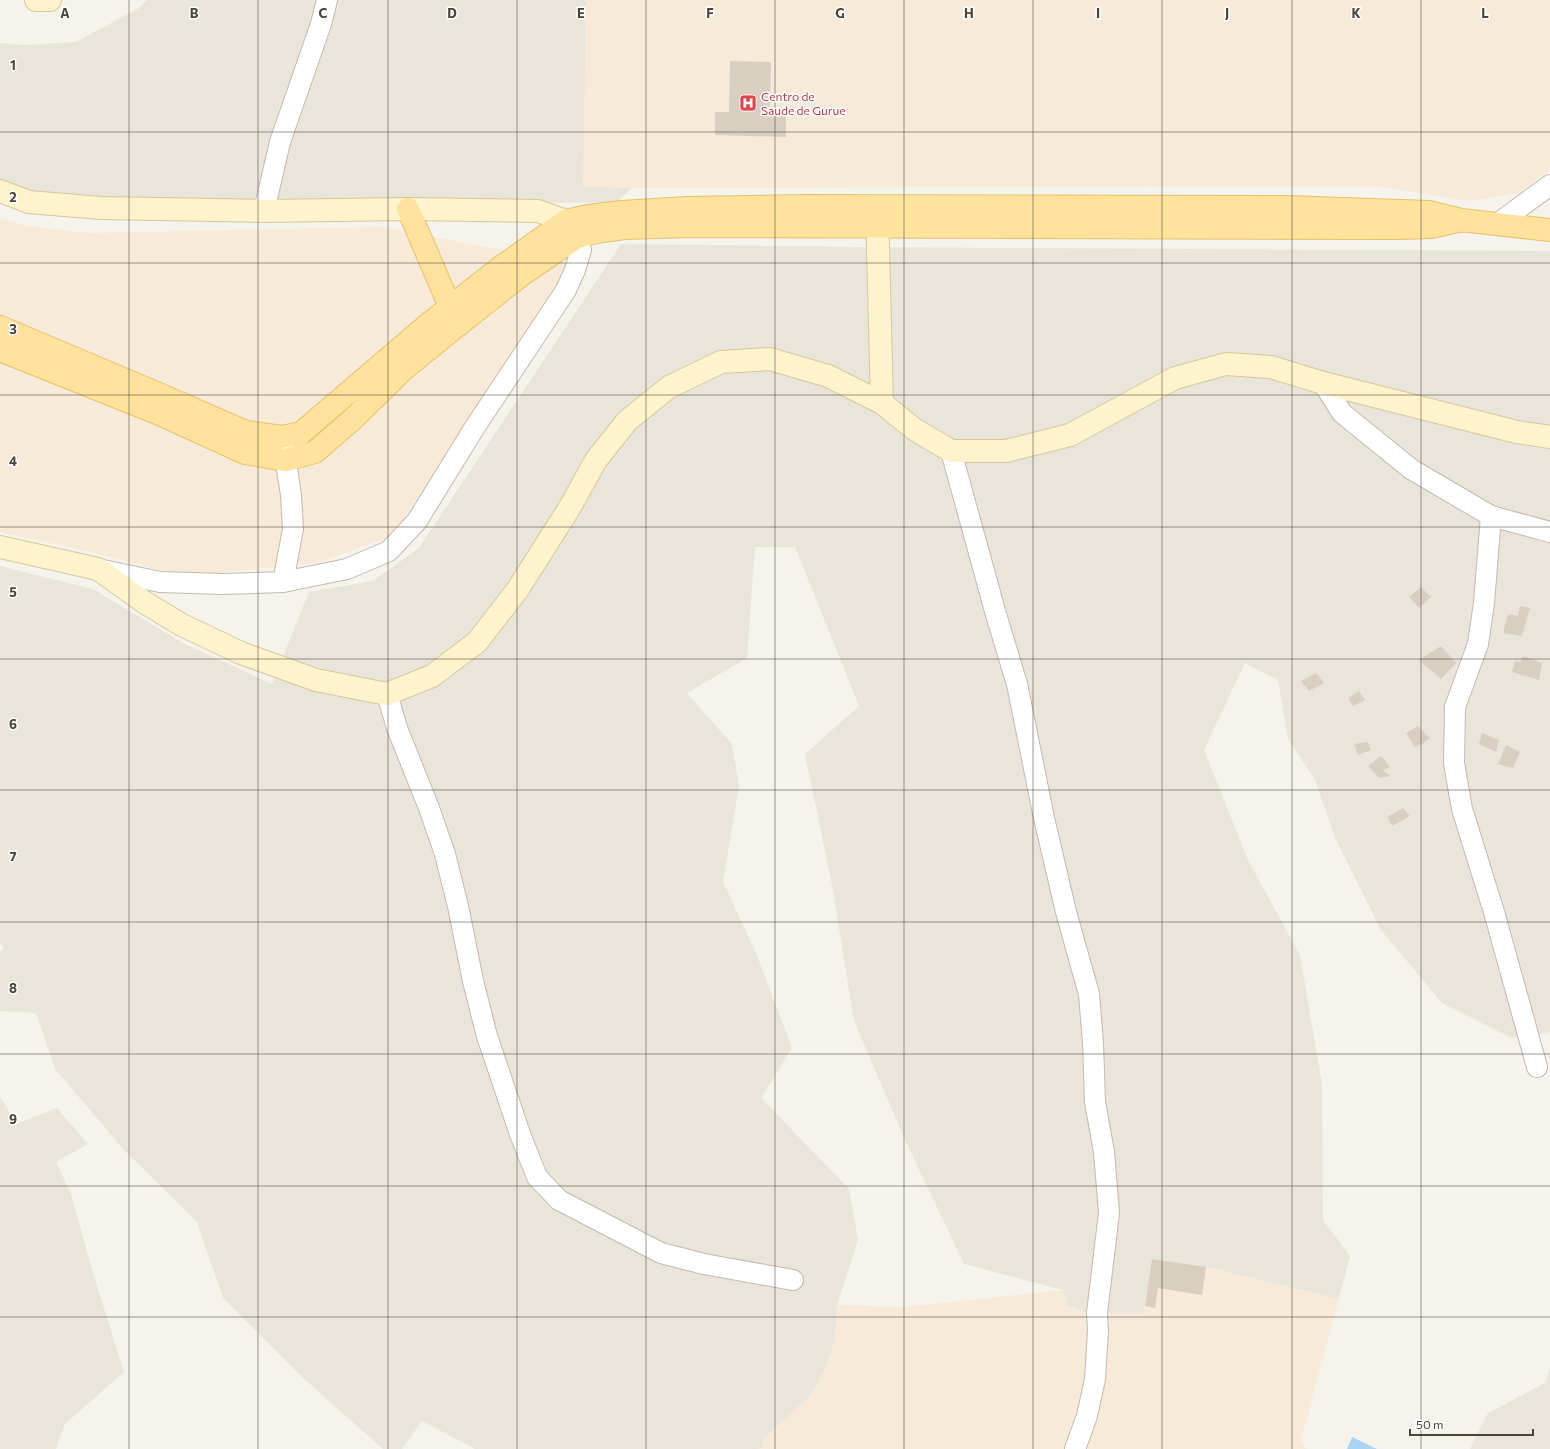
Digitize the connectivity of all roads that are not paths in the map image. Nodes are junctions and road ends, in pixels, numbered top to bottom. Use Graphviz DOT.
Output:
graph roads {
  1 [pos="36,0"];
  2 [pos="50,0"];
  3 [pos="327,0"];
  4 [pos="1550,185"];
  5 [pos="0,191"];
  6 [pos="877,205"];
  7 [pos="408,209"];
  8 [pos="264,211"];
  9 [pos="1462,220"];
  10 [pos="1497,224"];
  11 [pos="877,227"];
  12 [pos="571,229"];
  13 [pos="1550,230"];
  14 [pos="450,307"];
  15 [pos="0,327"];
  16 [pos="12,347"];
  17 [pos="1323,383"];
  18 [pos="882,403"];
  19 [pos="282,437"];
  20 [pos="1550,437"];
  21 [pos="951,451"];
  22 [pos="285,460"];
  23 [pos="1491,516"];
  24 [pos="1550,532"];
  25 [pos="0,547"];
  26 [pos="98,569"];
  27 [pos="283,582"];
  28 [pos="387,694"];
  29 [pos="1537,1067"];
  30 [pos="793,1280"];
  31 [pos="1075,1449"];
  1 -- 2 [label="street"];
  3 -- 8 [label="street"];
  4 -- 10 [label="street"];
  5 -- 8 [label="street"];
  6 -- 9 [label="main road"];
  6 -- 11 [label="street"];
  6 -- 12 [label="main road"];
  7 -- 8 [label="street"];
  7 -- 12 [label="street"];
  7 -- 14 [label="main road"];
  9 -- 10 [label="main road"];
  9 -- 11 [label="main road"];
  10 -- 13 [label="main road"];
  11 -- 12 [label="main road"];
  11 -- 18 [label="street"];
  12 -- 14 [label="main road"];
  12 -- 22 [label="main road"];
  12 -- 27 [label="street"];
  14 -- 19 [label="main road"];
  15 -- 16 [label="main road"];
  16 -- 19 [label="main road"];
  16 -- 22 [label="main road"];
  17 -- 20 [label="street"];
  17 -- 21 [label="street"];
  17 -- 23 [label="street"];
  18 -- 21 [label="street"];
  18 -- 28 [label="street"];
  19 -- 22 [label="street"];
  21 -- 31 [label="street"];
  22 -- 27 [label="street"];
  23 -- 24 [label="street"];
  23 -- 29 [label="street"];
  25 -- 26 [label="street"];
  26 -- 27 [label="street"];
  26 -- 28 [label="street"];
  28 -- 30 [label="street"];
}
